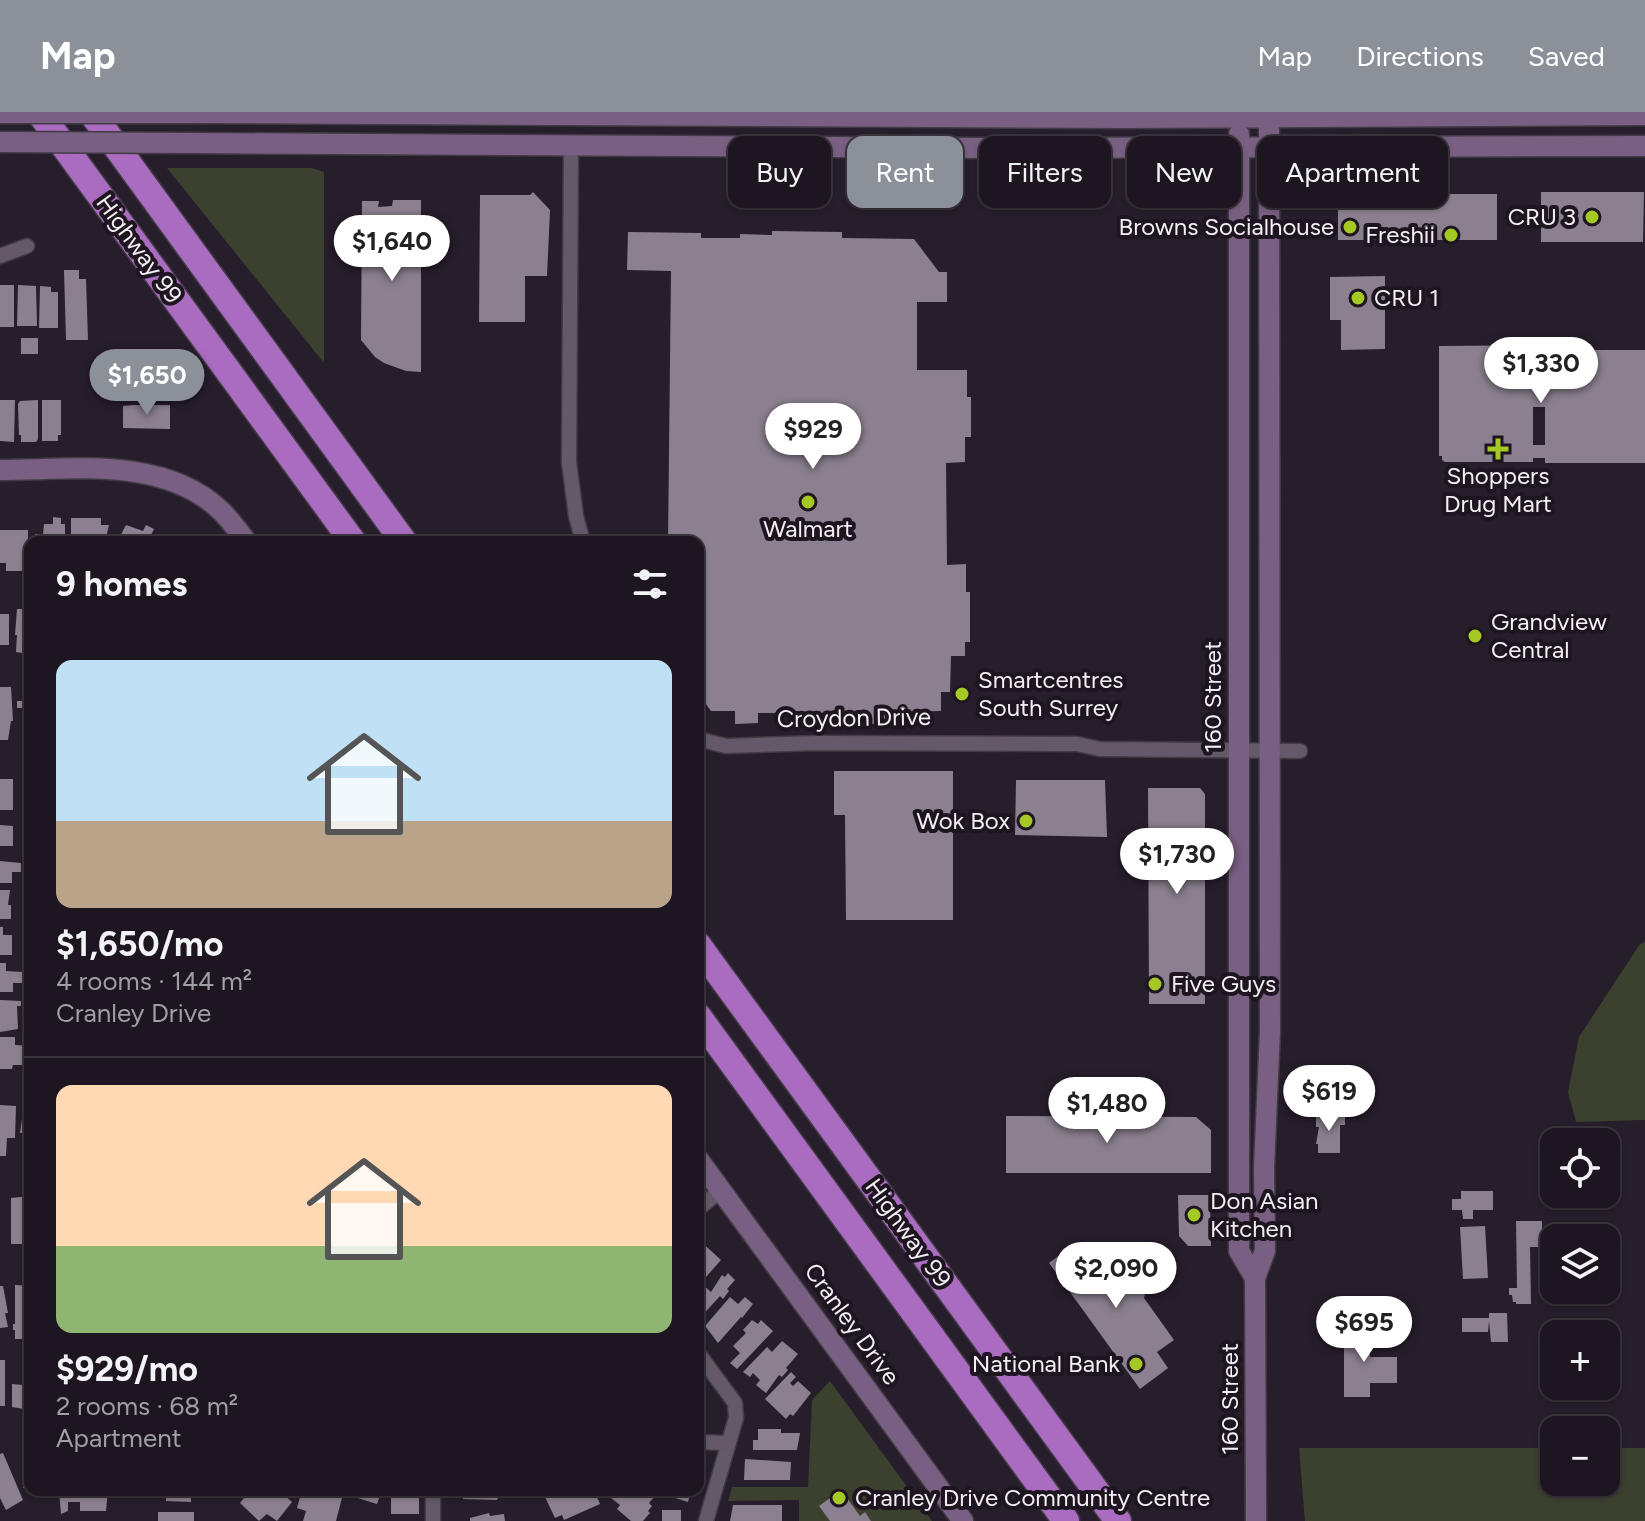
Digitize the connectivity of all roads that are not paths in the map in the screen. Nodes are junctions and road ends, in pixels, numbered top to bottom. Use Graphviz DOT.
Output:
graph roads {
  1 [pos="39,112"];
  2 [pos="91,112"];
  3 [pos="0,113"];
  4 [pos="194,113"];
  5 [pos="564,114"];
  6 [pos="586,114"];
  7 [pos="1239,115"];
  8 [pos="1269,115"];
  9 [pos="1645,115"];
  10 [pos="943,117"];
  11 [pos="906,136"];
  12 [pos="1239,136"];
  13 [pos="1269,136"];
  14 [pos="0,142"];
  15 [pos="571,146"];
  16 [pos="1645,146"];
  17 [pos="847,147"];
  18 [pos="963,147"];
  19 [pos="1448,147"];
  20 [pos="1127,148"];
  21 [pos="1239,208"];
  22 [pos="1269,208"];
  23 [pos="27,246"];
  24 [pos="0,256"];
  25 [pos="0,470"];
  26 [pos="242,536"];
  27 [pos="349,536"];
  28 [pos="400,536"];
  29 [pos="581,536"];
  30 [pos="704,740"];
  31 [pos="1239,750"];
  32 [pos="1269,751"];
  33 [pos="1300,751"];
  34 [pos="704,953"];
  35 [pos="704,1024"];
  36 [pos="704,1167"];
  37 [pos="721,1190"];
  38 [pos="704,1204"];
  39 [pos="1255,1278"];
  40 [pos="704,1361"];
  41 [pos="704,1442"];
  42 [pos="726,1443"];
  43 [pos="433,1496"];
  44 [pos="433,1521"];
  45 [pos="706,1521"];
  46 [pos="963,1521"];
  47 [pos="1066,1521"];
  48 [pos="1118,1521"];
  49 [pos="1256,1521"];
  1 -- 27 [label="highway, Highway 99"];
  2 -- 28 [label="highway, Highway 99"];
  3 -- 4 [label="main road, bridge"];
  4 -- 5 [label="main road"];
  5 -- 6 [label="main road"];
  5 -- 15 [label="main road"];
  6 -- 10 [label="main road"];
  6 -- 15 [label="main road"];
  7 -- 8 [label="main road"];
  7 -- 10 [label="main road"];
  7 -- 12 [label="main road, 160 Street"];
  8 -- 9 [label="main road"];
  8 -- 13 [label="main road, 160 Street"];
  10 -- 11 [label="main road"];
  14 -- 15 [label="main road, bridge"];
  15 -- 17 [label="main road"];
  15 -- 29 [label="street"];
  16 -- 19 [label="main road"];
  18 -- 20 [label="main road"];
  21 -- 31 [label="main road, 160 Street"];
  22 -- 32 [label="main road, 160 Street"];
  23 -- 24 [label="street"];
  25 -- 26 [label="main road"];
  30 -- 31 [label="street, Croydon Drive"];
  31 -- 32 [label="street, Croydon Drive"];
  31 -- 39 [label="main road, 160 Street"];
  32 -- 33 [label="street, Croydon Drive"];
  32 -- 39 [label="main road, 160 Street"];
  34 -- 48 [label="highway, Highway 99"];
  35 -- 47 [label="highway, Highway 99"];
  36 -- 37 [label="main road, Cranley Drive"];
  37 -- 38 [label="street"];
  37 -- 46 [label="main road, Cranley Drive"];
  39 -- 49 [label="main road, 160 Street"];
  40 -- 42 [label="street"];
  41 -- 42 [label="street"];
  42 -- 45 [label="street"];
  43 -- 44 [label="street"];
}
